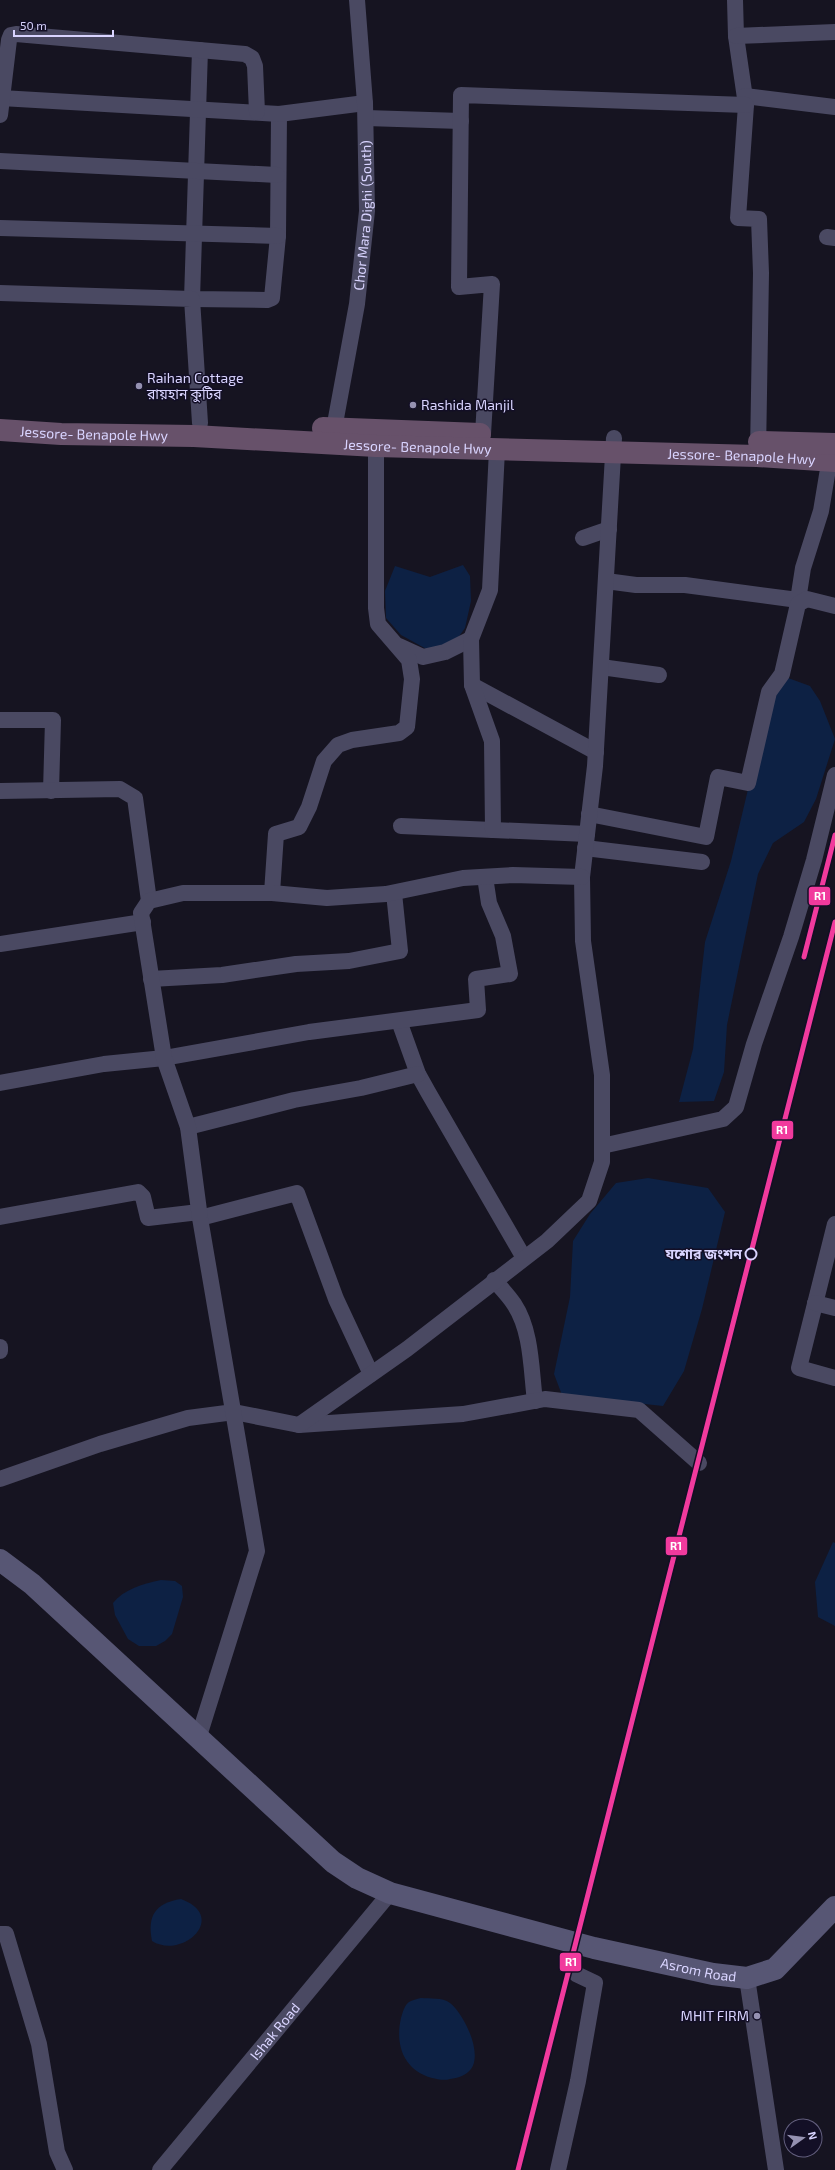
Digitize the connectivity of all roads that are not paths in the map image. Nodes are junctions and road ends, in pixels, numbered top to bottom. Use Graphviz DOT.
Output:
graph roads {
  1 [pos="357,0"];
  2 [pos="735,0"];
  3 [pos="835,32"];
  4 [pos="736,36"];
  5 [pos="200,50"];
  6 [pos="1,98"];
  7 [pos="746,101"];
  8 [pos="835,107"];
  9 [pos="198,108"];
  10 [pos="365,110"];
  11 [pos="257,112"];
  12 [pos="279,114"];
  13 [pos="0,115"];
  14 [pos="461,121"];
  15 [pos="0,161"];
  16 [pos="197,172"];
  17 [pos="277,175"];
  18 [pos="0,228"];
  19 [pos="193,234"];
  20 [pos="278,236"];
  21 [pos="0,293"];
  22 [pos="192,299"];
  23 [pos="0,416"];
  24 [pos="200,423"];
  25 [pos="334,429"];
  26 [pos="0,430"];
  27 [pos="482,434"];
  28 [pos="376,446"];
  29 [pos="613,446"];
  30 [pos="758,449"];
  31 [pos="497,450"];
  32 [pos="833,452"];
  33 [pos="610,529"];
  34 [pos="583,538"];
  35 [pos="606,581"];
  36 [pos="835,606"];
  37 [pos="471,639"];
  38 [pos="396,644"];
  39 [pos="601,667"];
  40 [pos="659,675"];
  41 [pos="472,686"];
  42 [pos="0,720"];
  43 [pos="596,752"];
  44 [pos="835,775"];
  45 [pos="0,791"];
  46 [pos="51,791"];
  47 [pos="589,814"];
  48 [pos="401,826"];
  49 [pos="493,830"];
  50 [pos="586,841"];
  51 [pos="702,862"];
  52 [pos="485,877"];
  53 [pos="582,877"];
  54 [pos="394,892"];
  55 [pos="272,893"];
  56 [pos="149,901"];
  57 [pos="143,922"];
  58 [pos="0,944"];
  59 [pos="152,979"];
  60 [pos="398,1021"];
  61 [pos="164,1058"];
  62 [pos="418,1074"];
  63 [pos="0,1083"];
  64 [pos="188,1127"];
  65 [pos="602,1146"];
  66 [pos="199,1215"];
  67 [pos="0,1217"];
  68 [pos="835,1224"];
  69 [pos="524,1258"];
  70 [pos="494,1280"];
  71 [pos="815,1303"];
  72 [pos="835,1308"];
  73 [pos="0,1347"];
  74 [pos="0,1351"];
  75 [pos="371,1374"];
  76 [pos="835,1378"];
  77 [pos="535,1401"];
  78 [pos="234,1412"];
  79 [pos="299,1425"];
  80 [pos="699,1463"];
  81 [pos="0,1479"];
  82 [pos="0,1560"];
  83 [pos="199,1736"];
  84 [pos="390,1893"];
  85 [pos="835,1907"];
  86 [pos="0,1934"];
  87 [pos="576,1974"];
  88 [pos="747,1978"];
  89 [pos="65,2170"];
  90 [pos="160,2170"];
  91 [pos="558,2170"];
  92 [pos="776,2170"];
  1 -- 10 [label="street, Chor Mara Dighi (South)"];
  2 -- 4 [label="street"];
  3 -- 4 [label="street"];
  4 -- 7 [label="street"];
  5 -- 6 [label="street"];
  5 -- 9 [label="street"];
  5 -- 11 [label="street"];
  6 -- 9 [label="street"];
  6 -- 13 [label="street"];
  7 -- 8 [label="street"];
  7 -- 14 [label="street"];
  7 -- 30 [label="street"];
  9 -- 11 [label="street"];
  9 -- 16 [label="street"];
  10 -- 12 [label="street"];
  10 -- 14 [label="street"];
  10 -- 25 [label="street, Chor Mara Dighi (South)"];
  11 -- 12 [label="street"];
  12 -- 17 [label="street"];
  14 -- 27 [label="street"];
  15 -- 16 [label="street"];
  16 -- 17 [label="street"];
  16 -- 19 [label="street"];
  17 -- 20 [label="street"];
  18 -- 19 [label="street"];
  19 -- 20 [label="street"];
  19 -- 22 [label="street"];
  20 -- 22 [label="street"];
  21 -- 22 [label="street"];
  22 -- 24 [label="street"];
  23 -- 24 [label="highway, Jessore- Benapole Hwy"];
  24 -- 25 [label="highway, Jessore- Benapole Hwy"];
  25 -- 27 [label="highway, Jessore- Benapole Hwy"];
  26 -- 28 [label="highway, Jessore- Benapole Hwy"];
  27 -- 29 [label="highway, Jessore- Benapole Hwy"];
  28 -- 31 [label="highway, Jessore- Benapole Hwy"];
  28 -- 38 [label="street"];
  29 -- 30 [label="highway, Jessore- Benapole Hwy"];
  29 -- 31 [label="highway, Jessore- Benapole Hwy"];
  29 -- 33 [label="street"];
  30 -- 32 [label="highway, Jessore- Benapole Hwy"];
  31 -- 37 [label="street"];
  32 -- 35 [label="street"];
  33 -- 34 [label="street"];
  33 -- 35 [label="street"];
  35 -- 39 [label="street"];
  36 -- 47 [label="street"];
  37 -- 38 [label="street"];
  37 -- 41 [label="street"];
  38 -- 55 [label="street"];
  39 -- 40 [label="street"];
  39 -- 43 [label="street"];
  41 -- 43 [label="street"];
  41 -- 49 [label="street"];
  42 -- 46 [label="street"];
  43 -- 47 [label="street"];
  44 -- 65 [label="street"];
  45 -- 46 [label="street"];
  46 -- 56 [label="street"];
  47 -- 50 [label="street"];
  48 -- 49 [label="street"];
  49 -- 50 [label="street"];
  50 -- 51 [label="street"];
  50 -- 53 [label="street"];
  52 -- 53 [label="street"];
  52 -- 54 [label="street"];
  52 -- 60 [label="street"];
  53 -- 65 [label="street"];
  54 -- 55 [label="street"];
  54 -- 59 [label="street"];
  55 -- 56 [label="street"];
  56 -- 57 [label="street"];
  57 -- 58 [label="street"];
  57 -- 59 [label="street"];
  59 -- 61 [label="street"];
  60 -- 61 [label="street"];
  60 -- 62 [label="street"];
  61 -- 63 [label="street"];
  61 -- 64 [label="street"];
  62 -- 64 [label="street"];
  62 -- 69 [label="street"];
  64 -- 66 [label="street"];
  65 -- 69 [label="street"];
  66 -- 67 [label="street"];
  66 -- 75 [label="street"];
  66 -- 78 [label="street"];
  68 -- 71 [label="street"];
  69 -- 70 [label="street"];
  70 -- 75 [label="street"];
  70 -- 77 [label="street"];
  71 -- 72 [label="street"];
  71 -- 76 [label="street"];
  73 -- 74 [label="street"];
  75 -- 79 [label="street"];
  77 -- 79 [label="street"];
  77 -- 80 [label="street"];
  78 -- 79 [label="street"];
  78 -- 81 [label="street"];
  78 -- 83 [label="street"];
  82 -- 83 [label="street, Asrom Road"];
  83 -- 84 [label="street, Asrom Road"];
  84 -- 88 [label="street, Asrom Road"];
  84 -- 90 [label="street, Ishak Road"];
  85 -- 88 [label="street, Asrom Road"];
  86 -- 89 [label="street"];
  87 -- 91 [label="street"];
  88 -- 92 [label="street"];
}
